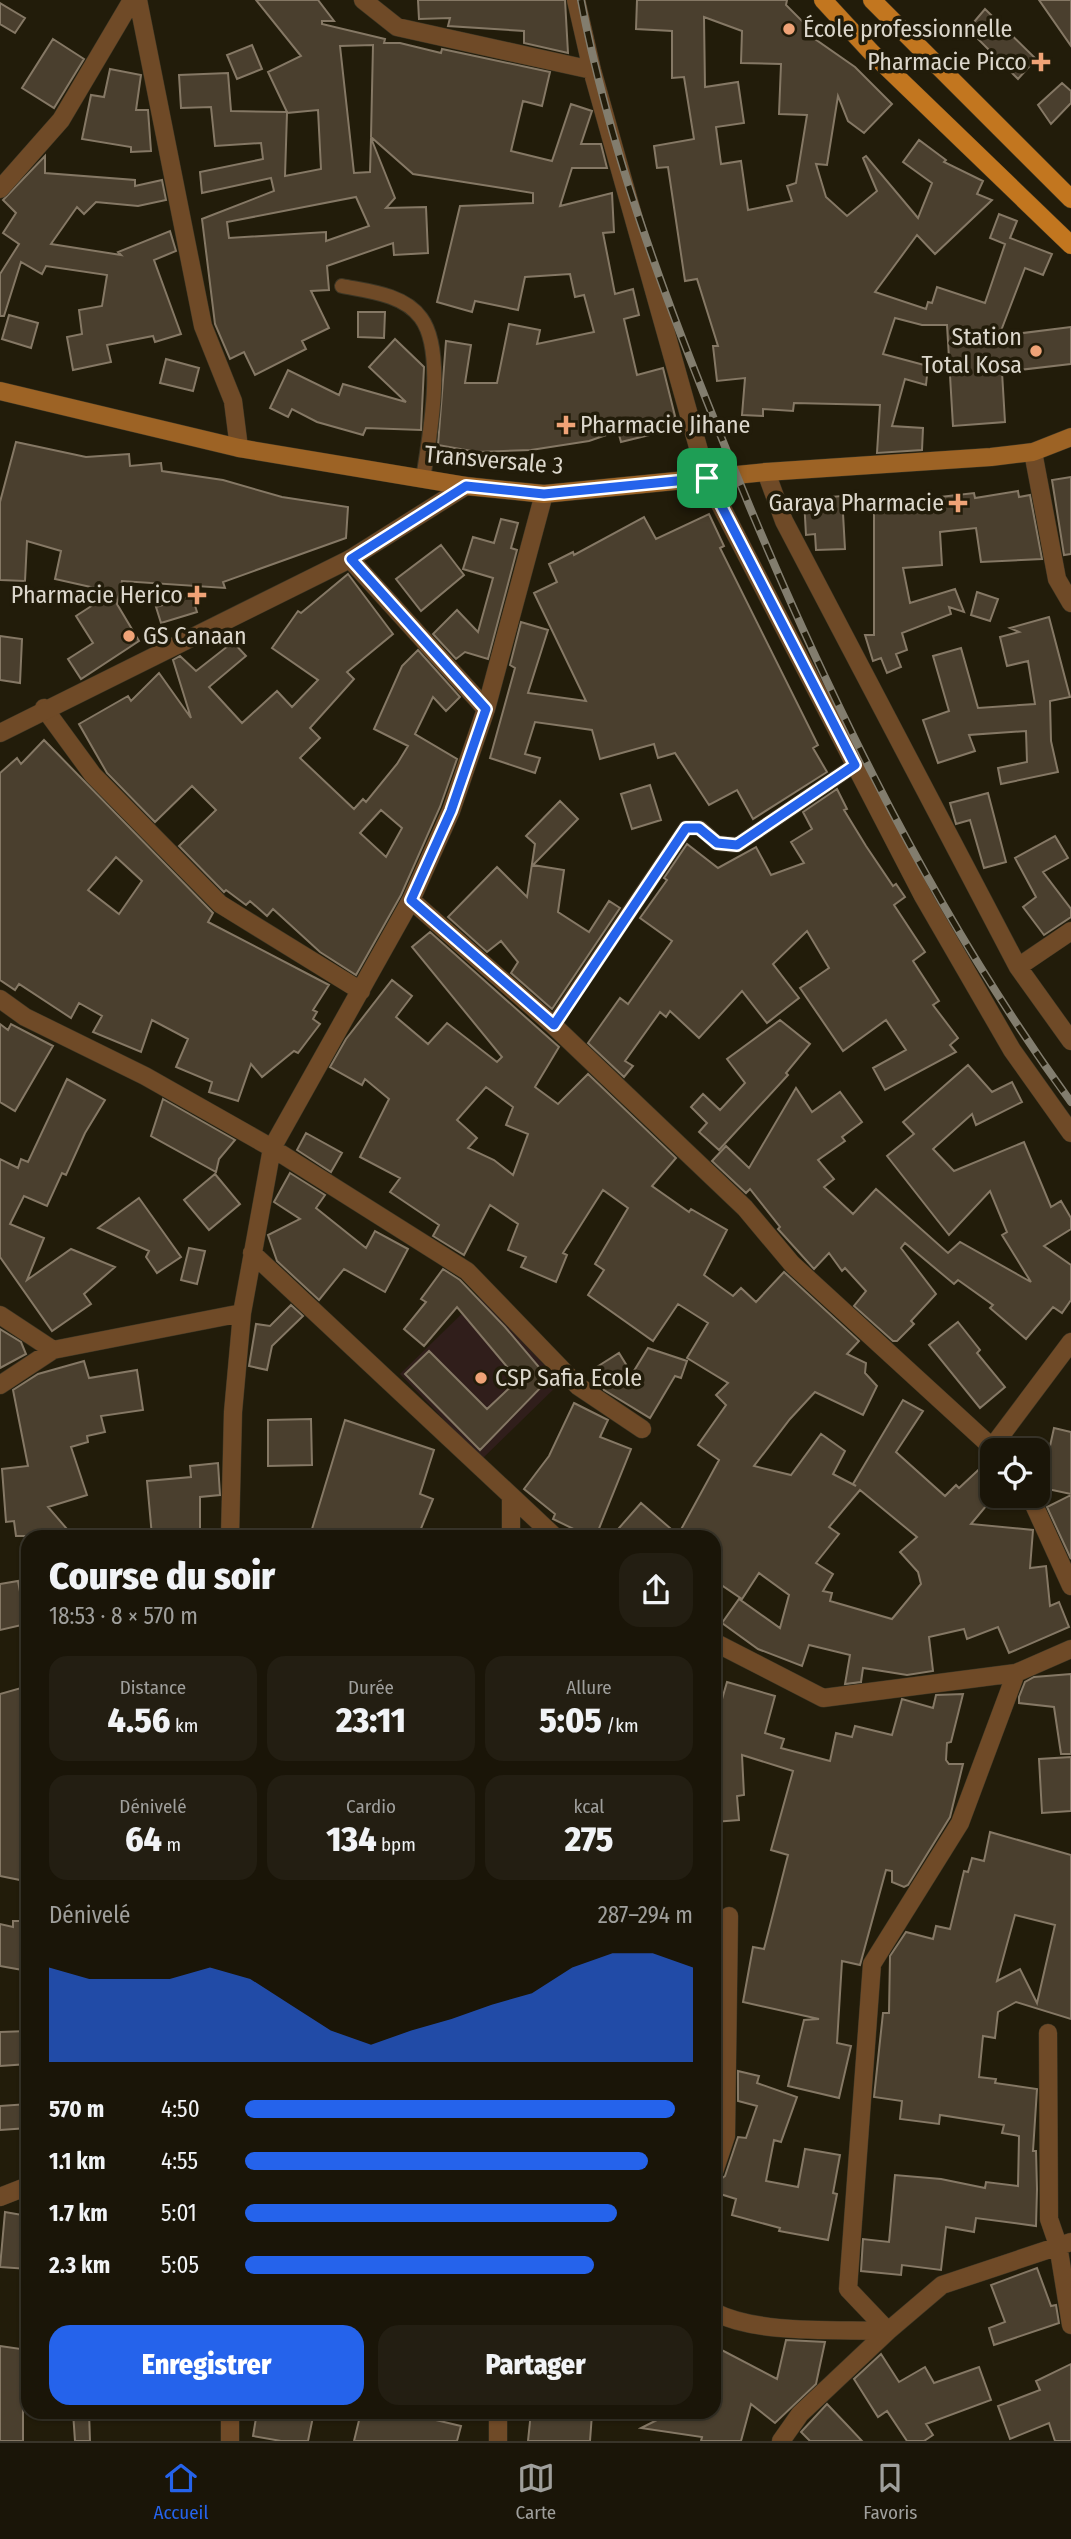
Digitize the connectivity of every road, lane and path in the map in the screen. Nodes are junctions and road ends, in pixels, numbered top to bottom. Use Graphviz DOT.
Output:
graph roads {
  1 [pos="132,0"];
  2 [pos="138,0"];
  3 [pos="576,0"];
  4 [pos="823,0"];
  5 [pos="873,0"];
  6 [pos="367,1"];
  7 [pos="592,70"];
  8 [pos="0,189"];
  9 [pos="1071,200"];
  10 [pos="1071,245"];
  11 [pos="342,286"];
  12 [pos="0,391"];
  13 [pos="1071,437"];
  14 [pos="239,448"];
  15 [pos="1033,452"];
  16 [pos="766,472"];
  17 [pos="707,478"];
  18 [pos="423,479"];
  19 [pos="466,486"];
  20 [pos="544,494"];
  21 [pos="351,559"];
  22 [pos="1071,603"];
  23 [pos="44,708"];
  24 [pos="486,709"];
  25 [pos="0,733"];
  26 [pos="855,765"];
  27 [pos="411,900"];
  28 [pos="1071,931"];
  29 [pos="1018,967"];
  30 [pos="361,991"];
  31 [pos="0,999"];
  32 [pos="554,1025"];
  33 [pos="1071,1041"];
  34 [pos="1071,1133"];
  35 [pos="272,1148"];
  36 [pos="252,1253"];
  37 [pos="242,1313"];
  38 [pos="0,1315"];
  39 [pos="1071,1342"];
  40 [pos="53,1350"];
  41 [pos="0,1385"];
  42 [pos="642,1429"];
  43 [pos="983,1438"];
  44 [pos="1001,1438"];
  45 [pos="512,1498"];
  46 [pos="1035,1508"];
  47 [pos="230,1530"];
  48 [pos="511,1530"];
  49 [pos="547,1530"];
  50 [pos="1071,1586"];
  51 [pos="721,1646"];
  52 [pos="1071,1649"];
  53 [pos="1017,1674"];
  54 [pos="729,1916"];
  55 [pos="1048,2033"];
  56 [pos="721,2151"];
  57 [pos="21,2189"];
  58 [pos="0,2197"];
  59 [pos="1064,2243"];
  60 [pos="721,2316"];
  61 [pos="1071,2325"];
  62 [pos="888,2331"];
  63 [pos="230,2419"];
  64 [pos="498,2419"];
  65 [pos="230,2441"];
  66 [pos="498,2441"];
  67 [pos="780,2441"];
  1 -- 8 [label="street"];
  2 -- 14 [label="street"];
  3 -- 7 [label="street"];
  4 -- 10 [label="main road"];
  5 -- 9 [label="main road"];
  6 -- 7 [label="street"];
  7 -- 17 [label="street"];
  11 -- 18 [label="street"];
  12 -- 14 [label="main road, Transversale 3"];
  13 -- 15 [label="main road, Transversale 3"];
  14 -- 18 [label="main road, Transversale 3"];
  15 -- 16 [label="main road, Transversale 3"];
  15 -- 22 [label="street"];
  16 -- 17 [label="main road, Transversale 3"];
  16 -- 29 [label="street"];
  17 -- 20 [label="main road, Transversale 3"];
  17 -- 26 [label="street"];
  18 -- 19 [label="main road, Transversale 3"];
  19 -- 20 [label="main road, Transversale 3"];
  19 -- 21 [label="street"];
  20 -- 24 [label="street"];
  21 -- 23 [label="street"];
  21 -- 24 [label="street"];
  23 -- 25 [label="street"];
  23 -- 30 [label="street"];
  24 -- 27 [label="street"];
  26 -- 32 [label="street"];
  26 -- 34 [label="street"];
  27 -- 30 [label="street"];
  27 -- 32 [label="street"];
  28 -- 29 [label="street"];
  29 -- 33 [label="street"];
  30 -- 35 [label="street"];
  31 -- 35 [label="street"];
  32 -- 43 [label="street"];
  35 -- 36 [label="street"];
  35 -- 42 [label="street"];
  36 -- 37 [label="street"];
  36 -- 45 [label="street"];
  37 -- 40 [label="street"];
  37 -- 47 [label="street"];
  38 -- 40 [label="street"];
  39 -- 44 [label="street"];
  40 -- 41 [label="street"];
  45 -- 48 [label="street"];
  45 -- 49 [label="street"];
  46 -- 50 [label="street"];
  51 -- 53 [label="street"];
  52 -- 53 [label="street"];
  53 -- 62 [label="street"];
  54 -- 56 [label="street"];
  55 -- 59 [label="street"];
  57 -- 58 [label="street"];
  59 -- 61 [label="street"];
  59 -- 62 [label="street"];
  60 -- 62 [label="street"];
  62 -- 67 [label="street"];
  63 -- 65 [label="street"];
  64 -- 66 [label="street"];
}
